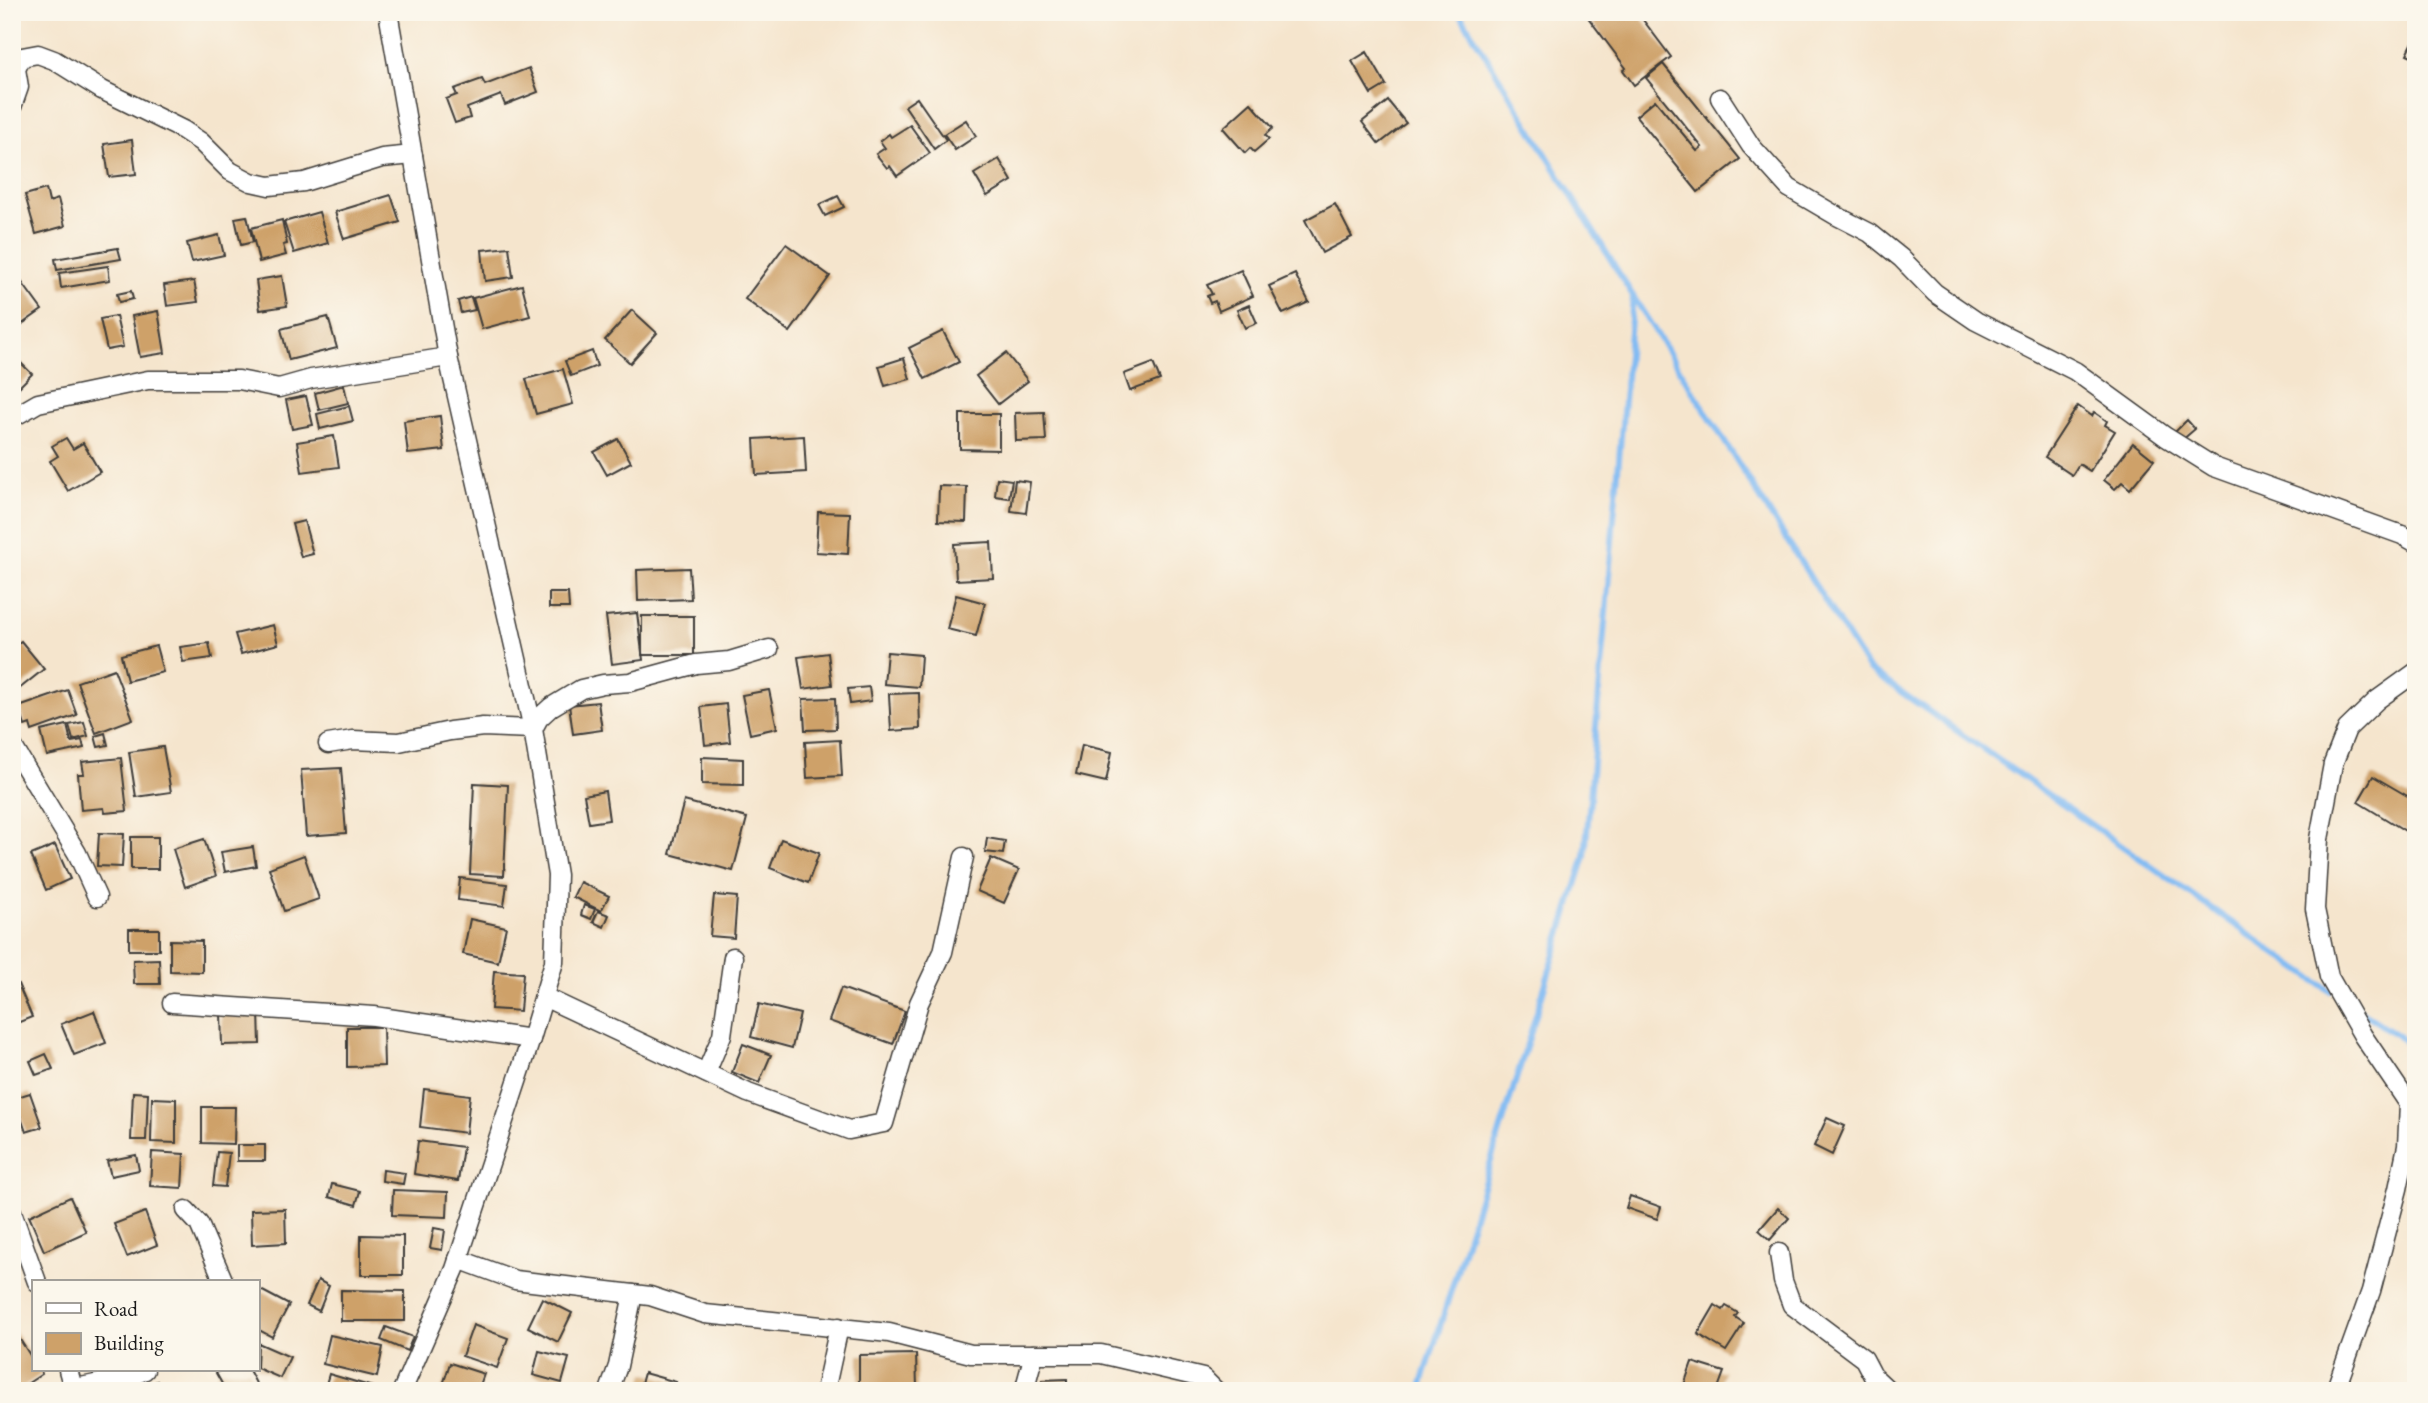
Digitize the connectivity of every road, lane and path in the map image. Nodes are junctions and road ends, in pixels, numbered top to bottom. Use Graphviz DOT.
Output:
graph roads {
  1 [pos="387,12"];
  2 [pos="1720,98"];
  3 [pos="12,107"];
  4 [pos="413,155"];
  5 [pos="448,357"];
  6 [pos="12,418"];
  7 [pos="2416,543"];
  8 [pos="769,649"];
  9 [pos="2416,672"];
  10 [pos="533,729"];
  11 [pos="328,744"];
  12 [pos="12,745"];
  13 [pos="964,857"];
  14 [pos="97,897"];
  15 [pos="733,957"];
  16 [pos="544,997"];
  17 [pos="172,1003"];
  18 [pos="531,1039"];
  19 [pos="706,1073"];
  20 [pos="186,1210"];
  21 [pos="12,1212"];
  22 [pos="1779,1253"];
  23 [pos="458,1259"];
  24 [pos="36,1280"];
  25 [pos="223,1280"];
  26 [pos="634,1294"];
  27 [pos="839,1327"];
  28 [pos="1034,1354"];
  29 [pos="69,1372"];
  30 [pos="142,1372"];
  31 [pos="74,1390"];
  32 [pos="402,1391"];
  33 [pos="608,1391"];
  34 [pos="825,1391"];
  35 [pos="1024,1391"];
  36 [pos="1216,1391"];
  37 [pos="1889,1391"];
  38 [pos="2335,1391"];
  1 -- 4 [label="street"];
  2 -- 7 [label="street"];
  3 -- 4 [label="street"];
  4 -- 5 [label="street"];
  5 -- 6 [label="street"];
  5 -- 10 [label="street"];
  8 -- 10 [label="street"];
  9 -- 38 [label="street"];
  10 -- 11 [label="street"];
  10 -- 16 [label="street"];
  12 -- 14 [label="street"];
  13 -- 19 [label="street"];
  15 -- 19 [label="street"];
  16 -- 18 [label="street"];
  16 -- 19 [label="street"];
  17 -- 18 [label="street"];
  18 -- 23 [label="street"];
  20 -- 25 [label="street"];
  21 -- 24 [label="street"];
  22 -- 37 [label="street"];
  23 -- 26 [label="street"];
  23 -- 32 [label="street"];
  26 -- 27 [label="street"];
  26 -- 33 [label="street"];
  27 -- 28 [label="street"];
  27 -- 34 [label="street"];
  28 -- 35 [label="street"];
  28 -- 36 [label="street"];
  29 -- 31 [label="street"];
  30 -- 31 [label="street"];
}
